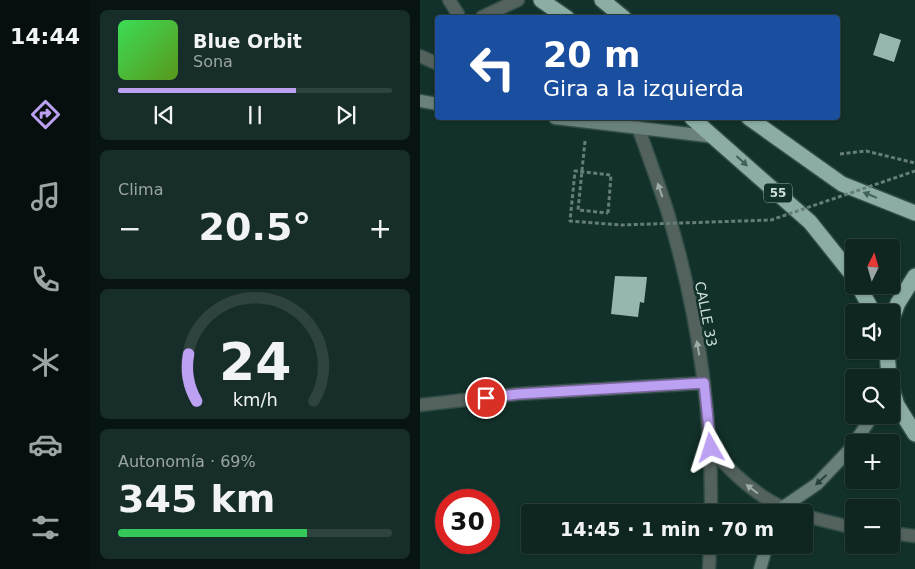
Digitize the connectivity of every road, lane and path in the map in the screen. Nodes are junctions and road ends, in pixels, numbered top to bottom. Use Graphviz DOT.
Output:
graph roads {
  1 [pos="450,0"];
  2 [pos="518,0"];
  3 [pos="602,0"];
  4 [pos="548,7"];
  5 [pos="458,14"];
  6 [pos="486,15"];
  7 [pos="562,15"];
  8 [pos="620,15"];
  9 [pos="420,56"];
  10 [pos="435,63"];
  11 [pos="420,102"];
  12 [pos="435,104"];
  13 [pos="577,120"];
  14 [pos="694,120"];
  15 [pos="752,120"];
  16 [pos="588,121"];
  17 [pos="638,128"];
  18 [pos="715,137"];
  19 [pos="915,163"];
  20 [pos="814,166"];
  21 [pos="915,172"];
  22 [pos="915,213"];
  23 [pos="845,267"];
  24 [pos="915,276"];
  25 [pos="898,304"];
  26 [pos="704,383"];
  27 [pos="420,405"];
  28 [pos="900,410"];
  29 [pos="915,434"];
  30 [pos="711,448"];
  31 [pos="845,454"];
  32 [pos="711,504"];
  33 [pos="772,504"];
  34 [pos="789,504"];
  35 [pos="813,518"];
  36 [pos="845,526"];
  37 [pos="900,535"];
  38 [pos="915,536"];
  39 [pos="710,554"];
  40 [pos="764,554"];
  41 [pos="709,569"];
  42 [pos="760,569"];
  1 -- 5 [label="street"];
  2 -- 6 [label="street"];
  3 -- 8 [label="highway"];
  4 -- 7 [label="highway"];
  9 -- 10 [label="street"];
  11 -- 12 [label="street"];
  13 -- 16 [label="street"];
  14 -- 18 [label="highway, 55"];
  15 -- 20 [label="highway"];
  16 -- 17 [label="street"];
  16 -- 21 [label="path, bridge"];
  17 -- 18 [label="street"];
  26 -- 17 [label="street, CALLE 33, one-way"];
  18 -- 23 [label="highway, 55, one-way"];
  19 -- 20 [label="path"];
  22 -- 20 [label="highway, one-way"];
  24 -- 25 [label="highway"];
  26 -- 27 [label="street"];
  26 -- 30 [label="street, CALLE 33"];
  28 -- 29 [label="highway"];
  30 -- 32 [label="street, CALLE 33"];
  33 -- 30 [label="street, one-way"];
  31 -- 34 [label="street, one-way"];
  35 -- 36 [label="street"];
  37 -- 38 [label="street"];
  39 -- 41 [label="street"];
  40 -- 42 [label="street"];
}
